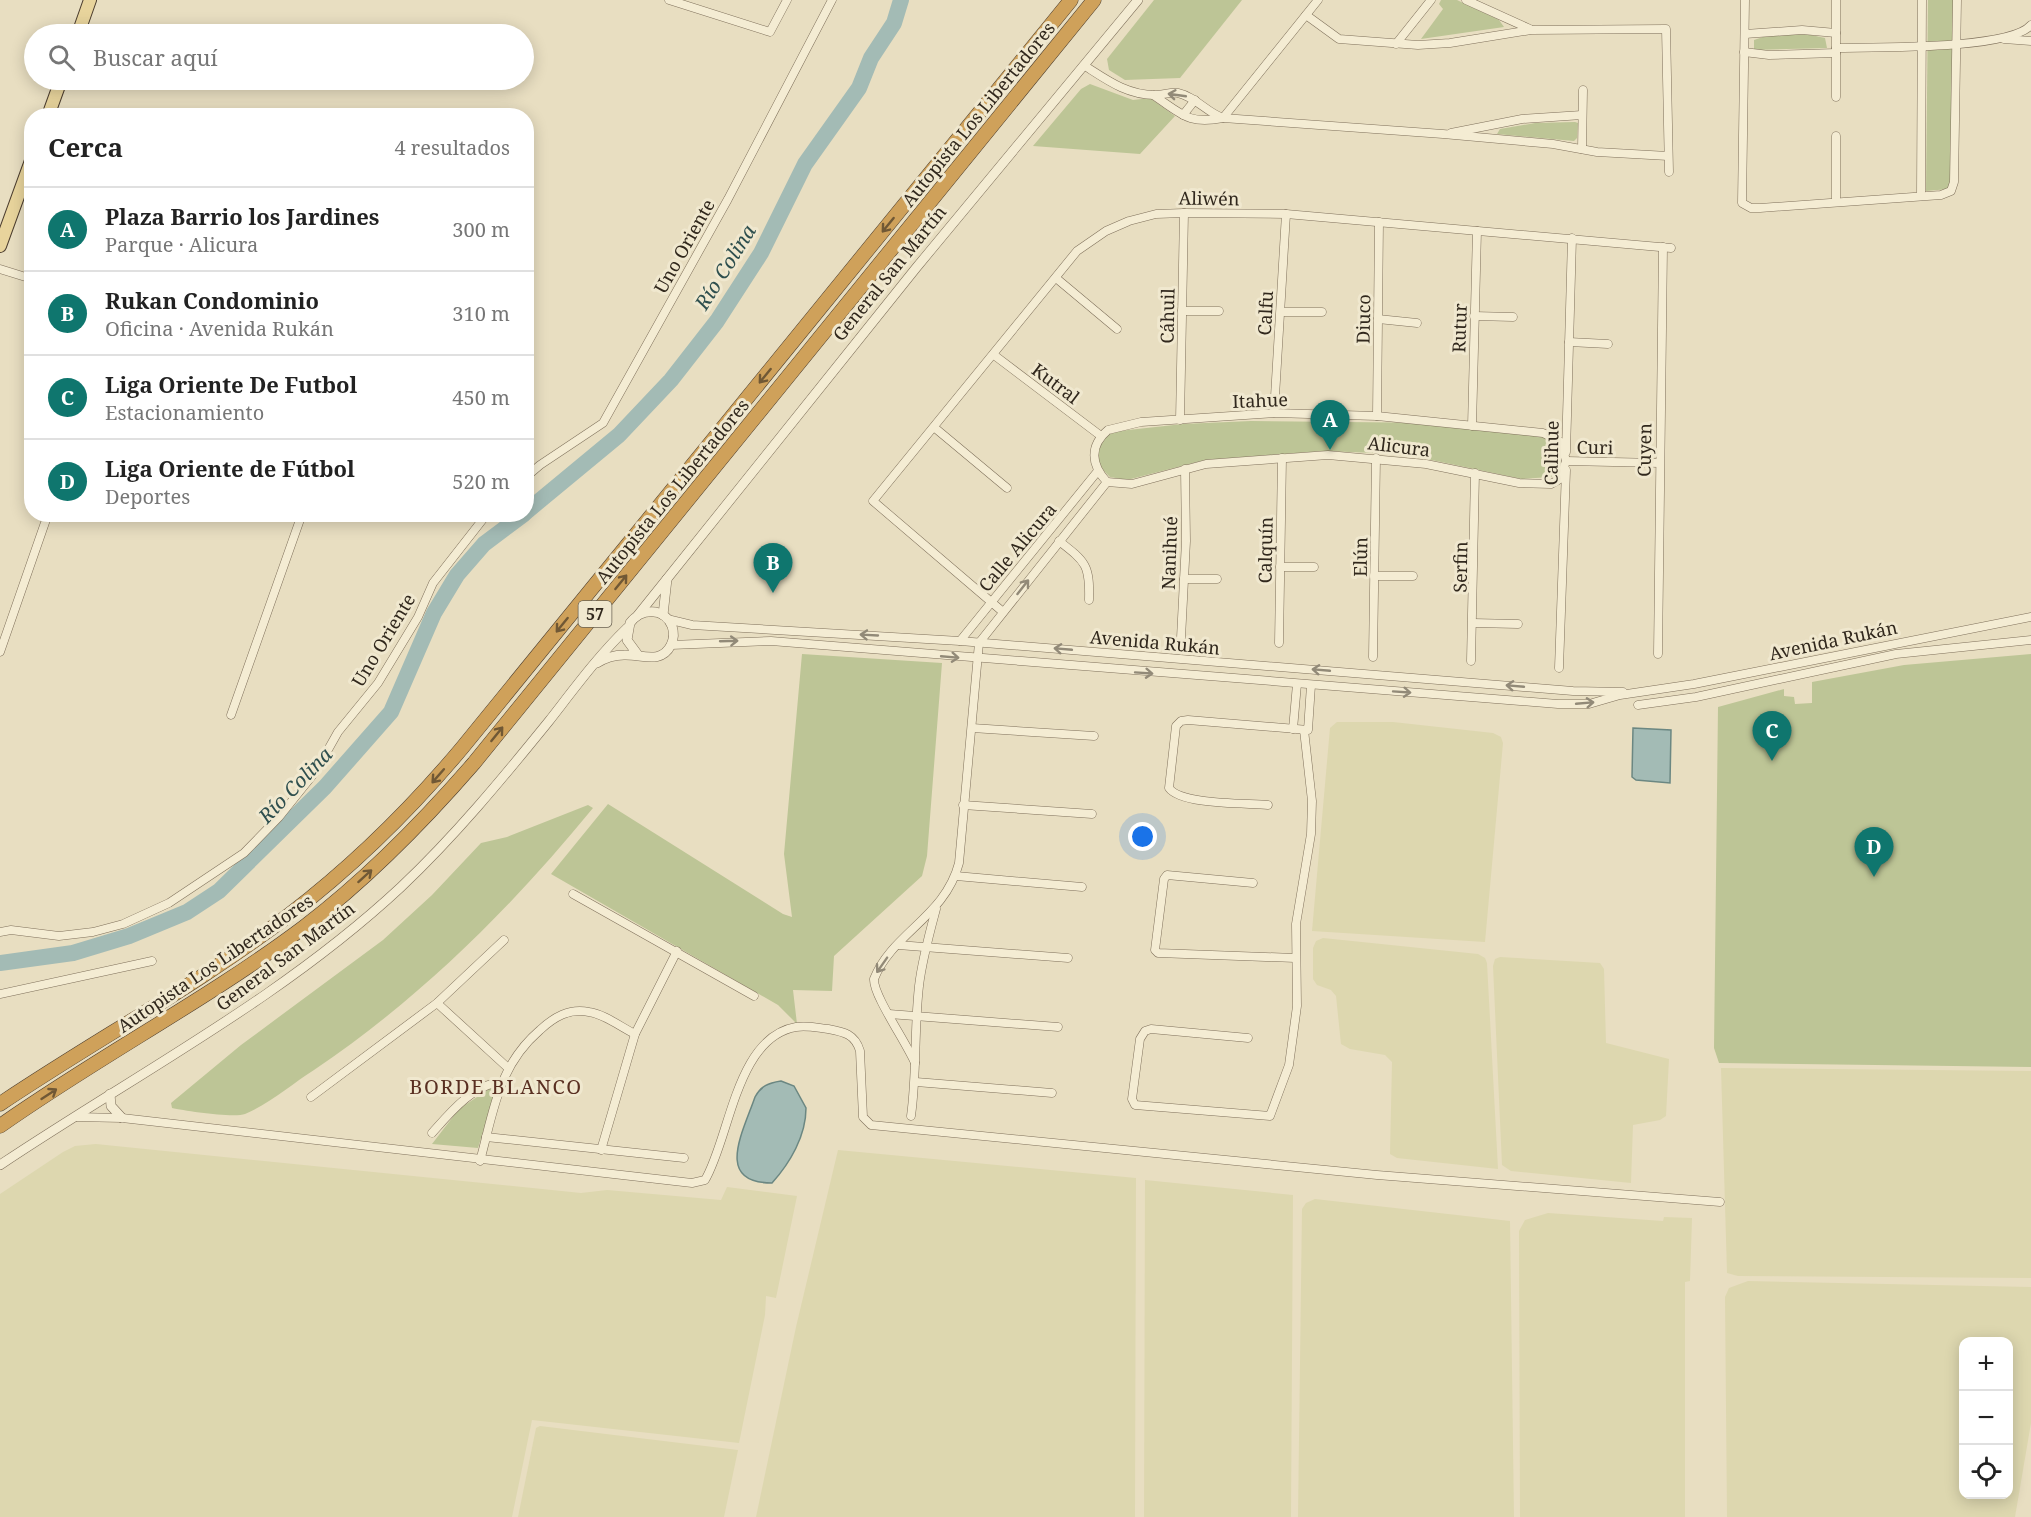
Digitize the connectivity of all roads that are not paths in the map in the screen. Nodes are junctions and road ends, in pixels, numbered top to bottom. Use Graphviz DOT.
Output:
graph roads {
  1 [pos="90,0"];
  2 [pos="669,0"];
  3 [pos="787,0"];
  4 [pos="832,0"];
  5 [pos="1071,0"];
  6 [pos="1094,0"];
  7 [pos="1138,0"];
  8 [pos="1318,0"];
  9 [pos="1431,0"];
  10 [pos="1466,0"];
  11 [pos="1745,0"];
  12 [pos="1836,0"];
  13 [pos="1922,0"];
  14 [pos="1957,0"];
  15 [pos="1306,15"];
  16 [pos="82,24"];
  17 [pos="2031,25"];
  18 [pos="1531,30"];
  19 [pos="1836,33"];
  20 [pos="1745,34"];
  21 [pos="2002,39"];
  22 [pos="2031,41"];
  23 [pos="1396,44"];
  24 [pos="1956,44"];
  25 [pos="1922,46"];
  26 [pos="1836,50"];
  27 [pos="1744,52"];
  28 [pos="1085,66"];
  29 [pos="57,90"];
  30 [pos="1583,90"];
  31 [pos="1154,95"];
  32 [pos="1836,97"];
  33 [pos="1195,100"];
  34 [pos="51,108"];
  35 [pos="1183,115"];
  36 [pos="1582,115"];
  37 [pos="1223,118"];
  38 [pos="1443,134"];
  39 [pos="1836,136"];
  40 [pos="1581,149"];
  41 [pos="1668,156"];
  42 [pos="1669,172"];
  43 [pos="24,181"];
  44 [pos="1921,196"];
  45 [pos="1836,201"];
  46 [pos="1184,213"];
  47 [pos="1286,214"];
  48 [pos="1379,222"];
  49 [pos="1478,231"];
  50 [pos="1572,238"];
  51 [pos="0,246"];
  52 [pos="1667,247"];
  53 [pos="0,269"];
  54 [pos="24,276"];
  55 [pos="1056,278"];
  56 [pos="1182,311"];
  57 [pos="1219,311"];
  58 [pos="1281,312"];
  59 [pos="1322,312"];
  60 [pos="1474,316"];
  61 [pos="1513,317"];
  62 [pos="1378,319"];
  63 [pos="1417,323"];
  64 [pos="1117,329"];
  65 [pos="1569,342"];
  66 [pos="1608,344"];
  67 [pos="994,355"];
  68 [pos="1274,413"];
  69 [pos="1377,416"];
  70 [pos="1180,420"];
  71 [pos="1472,426"];
  72 [pos="935,428"];
  73 [pos="1101,436"];
  74 [pos="1282,458"];
  75 [pos="1377,458"];
  76 [pos="1566,461"];
  77 [pos="1659,463"];
  78 [pos="1185,469"];
  79 [pos="534,470"];
  80 [pos="1097,472"];
  81 [pos="1475,473"];
  82 [pos="1107,482"];
  83 [pos="1007,488"];
  84 [pos="45,522"];
  85 [pos="299,522"];
  86 [pos="481,522"];
  87 [pos="1059,541"];
  88 [pos="1280,567"];
  89 [pos="1314,567"];
  90 [pos="671,570"];
  91 [pos="1374,576"];
  92 [pos="1413,576"];
  93 [pos="1184,579"];
  94 [pos="1217,579"];
  95 [pos="1089,600"];
  96 [pos="990,602"];
  97 [pos="1003,612"];
  98 [pos="638,615"];
  99 [pos="2031,616"];
  100 [pos="665,617"];
  101 [pos="1473,623"];
  102 [pos="1518,624"];
  103 [pos="627,628"];
  104 [pos="830,633"];
  105 [pos="1181,638"];
  106 [pos="2031,640"];
  107 [pos="960,641"];
  108 [pos="979,643"];
  109 [pos="1279,643"];
  110 [pos="671,645"];
  111 [pos="829,646"];
  112 [pos="0,652"];
  113 [pos="1658,654"];
  114 [pos="638,655"];
  115 [pos="1373,657"];
  116 [pos="1178,658"];
  117 [pos="976,660"];
  118 [pos="1471,661"];
  119 [pos="592,666"];
  120 [pos="1559,668"];
  121 [pos="1377,674"];
  122 [pos="1177,675"];
  123 [pos="1297,684"];
  124 [pos="1311,685"];
  125 [pos="1376,690"];
  126 [pos="1641,692"];
  127 [pos="1638,705"];
  128 [pos="231,715"];
  129 [pos="972,728"];
  130 [pos="1293,729"];
  131 [pos="1306,730"];
  132 [pos="1094,736"];
  133 [pos="1268,804"];
  134 [pos="963,805"];
  135 [pos="1092,814"];
  136 [pos="956,876"];
  137 [pos="1253,883"];
  138 [pos="1082,887"];
  139 [pos="573,894"];
  140 [pos="936,908"];
  141 [pos="0,932"];
  142 [pos="504,940"];
  143 [pos="898,945"];
  144 [pos="925,946"];
  145 [pos="677,951"];
  146 [pos="1068,958"];
  147 [pos="1295,958"];
  148 [pos="152,961"];
  149 [pos="0,994"];
  150 [pos="754,996"];
  151 [pos="437,1003"];
  152 [pos="889,1014"];
  153 [pos="917,1015"];
  154 [pos="1058,1027"];
  155 [pos="635,1034"];
  156 [pos="1248,1038"];
  157 [pos="915,1063"];
  158 [pos="507,1067"];
  159 [pos="916,1082"];
  160 [pos="502,1083"];
  161 [pos="1052,1093"];
  162 [pos="110,1094"];
  163 [pos="312,1097"];
  164 [pos="0,1104"];
  165 [pos="910,1116"];
  166 [pos="74,1117"];
  167 [pos="123,1118"];
  168 [pos="0,1126"];
  169 [pos="432,1133"];
  170 [pos="486,1137"];
  171 [pos="602,1150"];
  172 [pos="684,1158"];
  173 [pos="480,1161"];
  174 [pos="0,1165"];
  175 [pos="1720,1202"];
  1 -- 16 [label="main road"];
  2 -- 3 [label="street"];
  4 -- 79 [label="street, Uno Oriente"];
  5 -- 164 [label="highway, Autopista Los Libertadores / 57, one-way"];
  168 -- 6 [label="highway, Autopista Los Libertadores / 57, one-way"];
  7 -- 28 [label="street, General San Martín"];
  8 -- 15 [label="street"];
  9 -- 23 [label="street"];
  10 -- 18 [label="street"];
  11 -- 20 [label="street"];
  12 -- 19 [label="street"];
  13 -- 25 [label="street"];
  14 -- 24 [label="street"];
  15 -- 23 [label="street"];
  15 -- 37 [label="street"];
  17 -- 21 [label="street"];
  18 -- 23 [label="street"];
  18 -- 41 [label="street"];
  19 -- 20 [label="street"];
  19 -- 26 [label="street"];
  20 -- 27 [label="street"];
  21 -- 22 [label="street"];
  21 -- 24 [label="street"];
  24 -- 25 [label="street"];
  24 -- 44 [label="street"];
  25 -- 26 [label="street"];
  25 -- 44 [label="street"];
  26 -- 27 [label="street"];
  26 -- 32 [label="street"];
  27 -- 45 [label="street"];
  28 -- 31 [label="street"];
  28 -- 90 [label="street, General San Martín"];
  29 -- 34 [label="main road"];
  30 -- 36 [label="street"];
  33 -- 31 [label="street, one-way"];
  31 -- 35 [label="street"];
  33 -- 35 [label="street"];
  33 -- 37 [label="street"];
  35 -- 37 [label="street"];
  36 -- 38 [label="street"];
  36 -- 40 [label="street"];
  37 -- 38 [label="street"];
  38 -- 40 [label="street"];
  39 -- 45 [label="street"];
  40 -- 41 [label="street"];
  41 -- 42 [label="street"];
  43 -- 51 [label="main road"];
  44 -- 45 [label="street"];
  46 -- 47 [label="street, Aliwén"];
  46 -- 55 [label="street, Aliwén"];
  46 -- 56 [label="street, Cáhuil"];
  47 -- 48 [label="street, Aliwén"];
  47 -- 58 [label="street, Calfu"];
  48 -- 49 [label="street, Aliwén"];
  48 -- 62 [label="street, Diuco"];
  49 -- 50 [label="street, Aliwén"];
  49 -- 60 [label="street, Rutur"];
  50 -- 52 [label="street, Aliwén"];
  50 -- 65 [label="street, Calihue"];
  52 -- 77 [label="street, Cuyen"];
  53 -- 54 [label="street"];
  55 -- 64 [label="street"];
  55 -- 67 [label="street, Aliwén"];
  56 -- 57 [label="street"];
  56 -- 70 [label="street, Cáhuil"];
  58 -- 59 [label="street"];
  58 -- 68 [label="street, Calfu"];
  60 -- 61 [label="street"];
  60 -- 71 [label="street, Rutur"];
  62 -- 63 [label="street"];
  62 -- 69 [label="street, Diuco"];
  65 -- 66 [label="street"];
  65 -- 76 [label="street, Calihue"];
  67 -- 72 [label="street, Aliwén"];
  67 -- 73 [label="street, Kutral"];
  68 -- 69 [label="street, Itahue"];
  68 -- 70 [label="street, Itahue"];
  69 -- 71 [label="street, Itahue"];
  70 -- 73 [label="street, Itahue"];
  71 -- 76 [label="street, Itahue"];
  72 -- 83 [label="street"];
  72 -- 96 [label="street, Aliwén"];
  73 -- 80 [label="street"];
  74 -- 75 [label="street, Alicura"];
  74 -- 78 [label="street, Alicura"];
  74 -- 88 [label="street, Calquín"];
  75 -- 81 [label="street, Alicura"];
  75 -- 91 [label="street, Elún"];
  76 -- 77 [label="street, Curi"];
  76 -- 81 [label="street, Alicura"];
  76 -- 120 [label="street, Calihue"];
  77 -- 113 [label="street, Cuyen"];
  78 -- 82 [label="street, Alicura"];
  78 -- 93 [label="street, Nanihué"];
  80 -- 82 [label="street"];
  80 -- 96 [label="street, Calle Alicura"];
  81 -- 101 [label="street, Serfin"];
  82 -- 87 [label="street, Calle Alicura"];
  84 -- 112 [label="street"];
  85 -- 128 [label="street"];
  86 -- 141 [label="street, Uno Oriente"];
  87 -- 95 [label="street"];
  97 -- 87 [label="street, Calle Alicura, one-way"];
  88 -- 89 [label="street"];
  88 -- 109 [label="street, Calquín"];
  90 -- 98 [label="street, General San Martín"];
  90 -- 100 [label="street, General San Martín"];
  91 -- 92 [label="street"];
  91 -- 115 [label="street, Elún"];
  93 -- 94 [label="street"];
  93 -- 105 [label="street, Nanihué"];
  96 -- 97 [label="street"];
  96 -- 107 [label="street, Calle Alicura"];
  97 -- 108 [label="street, Calle Alicura"];
  98 -- 100 [label="street"];
  98 -- 103 [label="street"];
  99 -- 126 [label="street, Avenida Rukán"];
  100 -- 104 [label="street, Avenida Rukán"];
  100 -- 110 [label="street"];
  101 -- 102 [label="street"];
  101 -- 118 [label="street, Serfin"];
  103 -- 114 [label="street"];
  103 -- 119 [label="street, General San Martín"];
  107 -- 104 [label="street, Avenida Rukán, one-way"];
  104 -- 111 [label="street"];
  106 -- 127 [label="street"];
  107 -- 108 [label="street, Avenida Rukán"];
  116 -- 108 [label="street, Avenida Rukán, one-way"];
  108 -- 117 [label="street"];
  110 -- 111 [label="street, Avenida Rukán, one-way"];
  110 -- 114 [label="street"];
  111 -- 117 [label="street, Avenida Rukán, one-way"];
  114 -- 119 [label="street"];
  121 -- 116 [label="street, Avenida Rukán, one-way"];
  116 -- 122 [label="street"];
  117 -- 122 [label="street, Avenida Rukán, one-way"];
  117 -- 129 [label="street"];
  119 -- 162 [label="street, General San Martín"];
  121 -- 125 [label="street"];
  126 -- 121 [label="street, Avenida Rukán, one-way"];
  122 -- 123 [label="street, Avenida Rukán"];
  123 -- 124 [label="street, Avenida Rukán"];
  123 -- 130 [label="street"];
  124 -- 125 [label="street, Avenida Rukán"];
  124 -- 131 [label="street"];
  125 -- 126 [label="street, Avenida Rukán, one-way"];
  129 -- 132 [label="street"];
  129 -- 134 [label="street"];
  130 -- 131 [label="street"];
  130 -- 133 [label="street"];
  131 -- 147 [label="street"];
  134 -- 135 [label="street"];
  134 -- 136 [label="street"];
  136 -- 138 [label="street"];
  136 -- 140 [label="street"];
  137 -- 147 [label="street"];
  139 -- 145 [label="street"];
  140 -- 143 [label="street"];
  140 -- 144 [label="street"];
  142 -- 151 [label="street"];
  143 -- 144 [label="street"];
  143 -- 152 [label="street, one-way"];
  144 -- 146 [label="street"];
  144 -- 153 [label="street"];
  145 -- 150 [label="street"];
  145 -- 155 [label="street"];
  147 -- 156 [label="street"];
  148 -- 149 [label="street"];
  151 -- 158 [label="street"];
  151 -- 163 [label="street"];
  152 -- 153 [label="street"];
  152 -- 157 [label="street"];
  153 -- 154 [label="street"];
  153 -- 157 [label="street"];
  155 -- 158 [label="street"];
  155 -- 171 [label="street"];
  157 -- 159 [label="street"];
  158 -- 160 [label="street"];
  159 -- 161 [label="street"];
  159 -- 165 [label="street"];
  160 -- 169 [label="street"];
  160 -- 170 [label="street"];
  162 -- 166 [label="street, General San Martín"];
  162 -- 167 [label="street"];
  166 -- 167 [label="street"];
  166 -- 174 [label="street, General San Martín"];
  167 -- 173 [label="street"];
  170 -- 171 [label="street"];
  170 -- 173 [label="street"];
  171 -- 172 [label="street"];
  173 -- 175 [label="street"];
}
